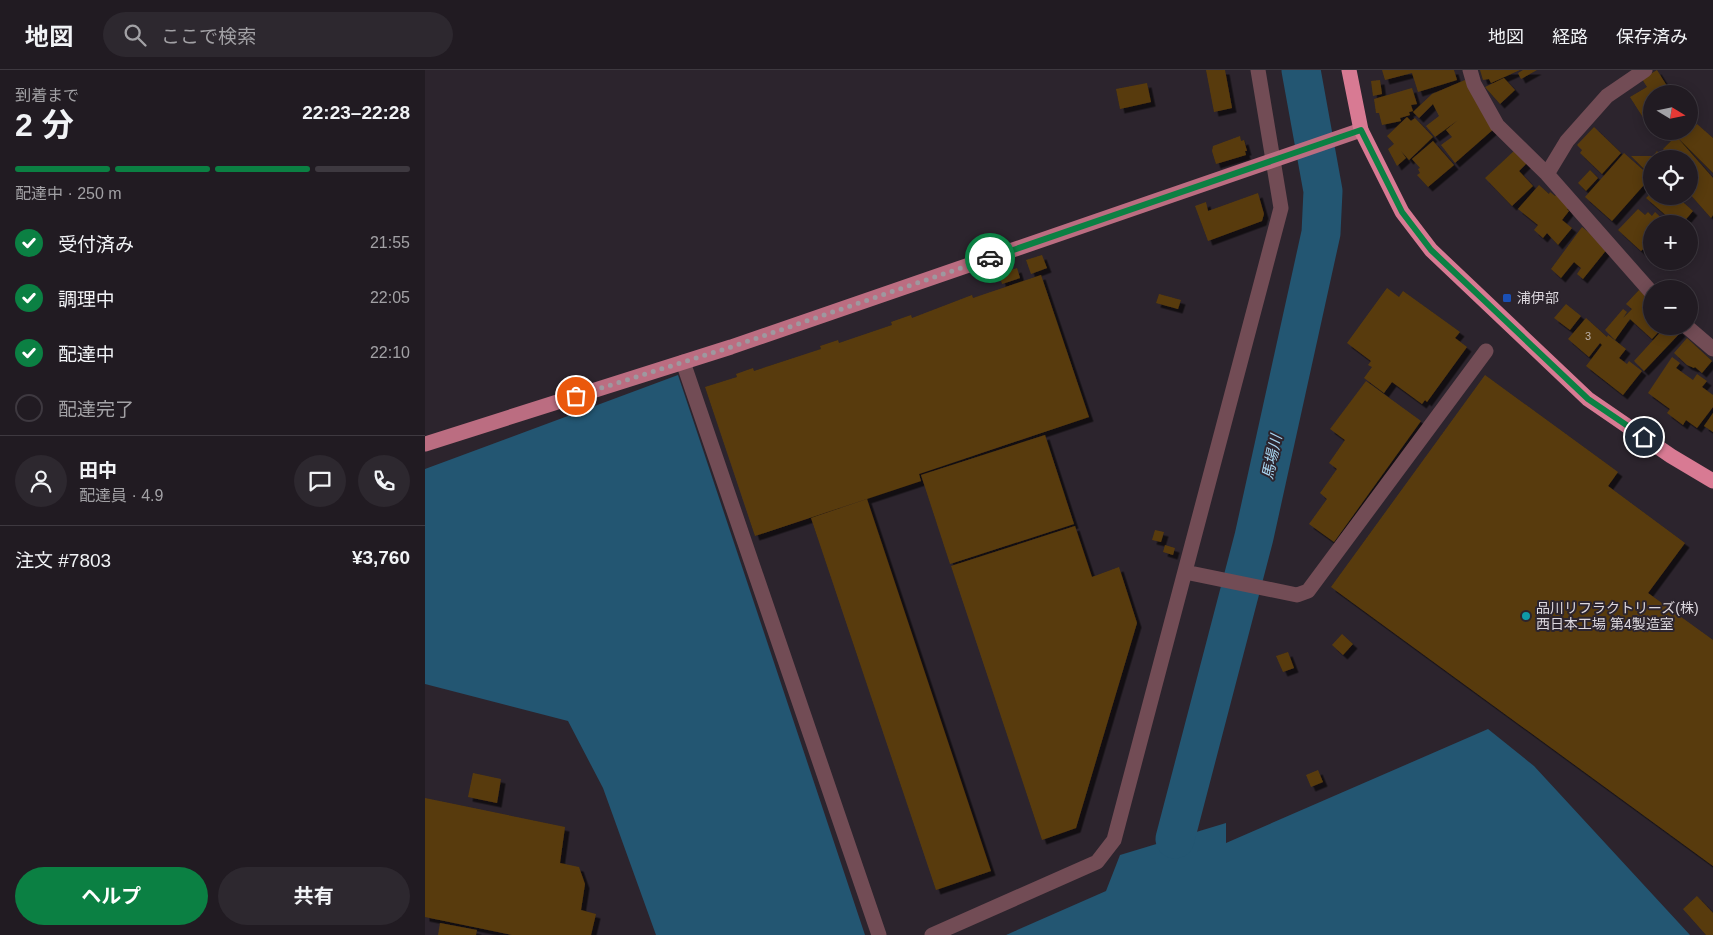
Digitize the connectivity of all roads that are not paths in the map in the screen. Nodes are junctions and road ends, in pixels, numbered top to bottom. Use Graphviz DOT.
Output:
graph roads {
  1 [pos="1258,70"];
  2 [pos="1349,70"];
  3 [pos="1470,70"];
  4 [pos="1645,70"];
  5 [pos="1361,130"];
  6 [pos="1278,159"];
  7 [pos="1547,174"];
  8 [pos="1643,283"];
  9 [pos="1697,335"];
  10 [pos="1713,349"];
  11 [pos="1486,351"];
  12 [pos="683,362"];
  13 [pos="425,444"];
  14 [pos="1713,481"];
  15 [pos="1189,573"];
  16 [pos="879,935"];
  17 [pos="932,935"];
  1 -- 6 [label="street"];
  2 -- 5 [label="highway"];
  3 -- 7 [label="street"];
  4 -- 7 [label="street"];
  5 -- 6 [label="main road"];
  5 -- 14 [label="highway"];
  6 -- 12 [label="main road"];
  6 -- 15 [label="street"];
  7 -- 8 [label="street"];
  9 -- 10 [label="street"];
  11 -- 15 [label="street"];
  12 -- 13 [label="main road"];
  12 -- 16 [label="street"];
  15 -- 17 [label="street"];
}
